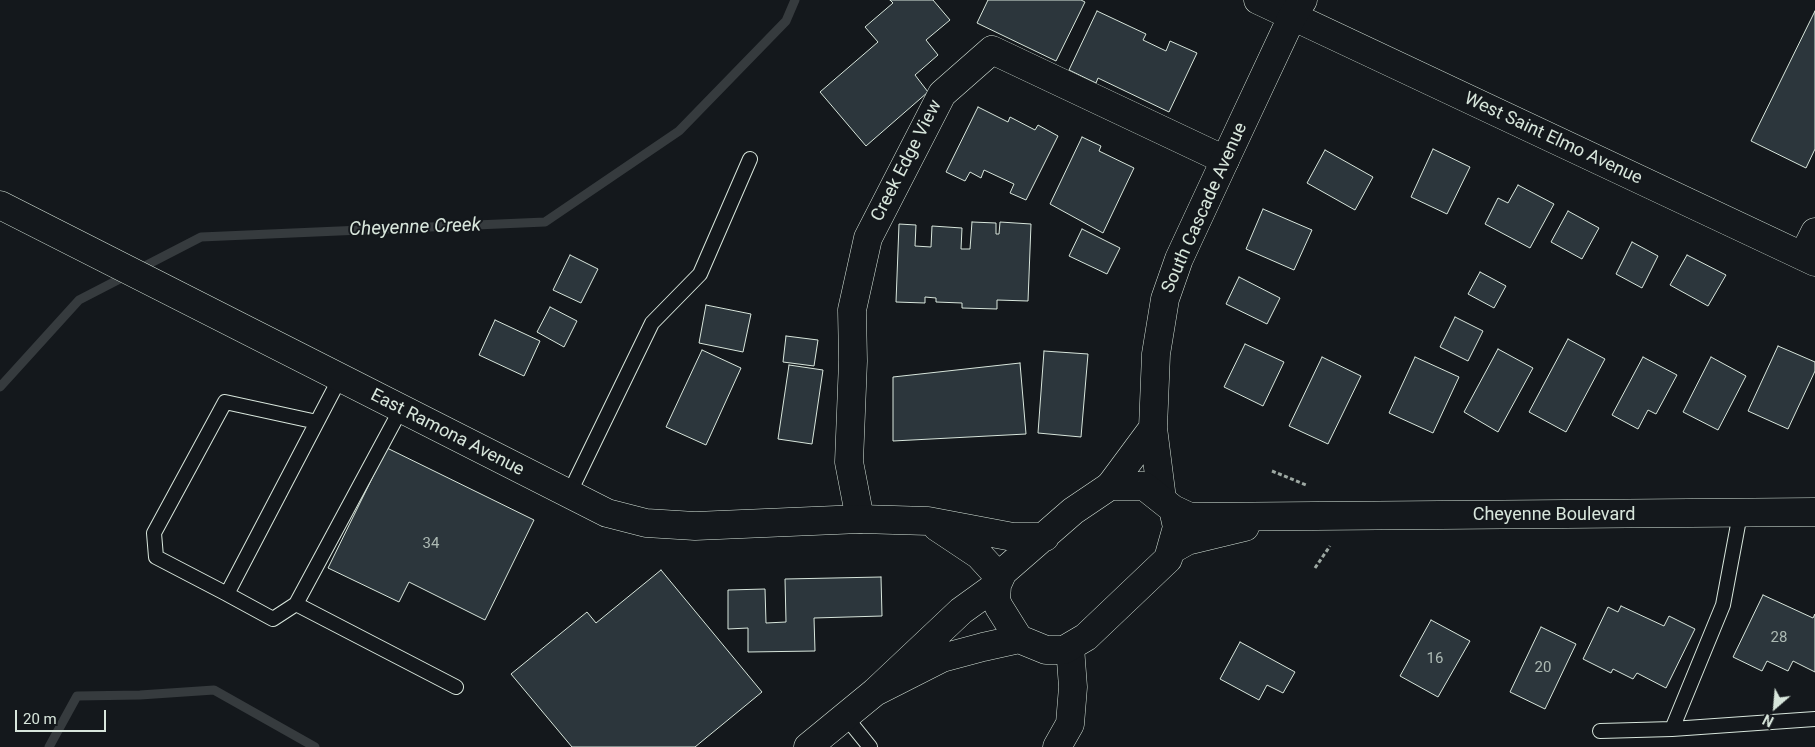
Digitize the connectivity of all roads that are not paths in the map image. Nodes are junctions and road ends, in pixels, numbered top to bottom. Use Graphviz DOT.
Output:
graph roads {
  1 [pos="1258,0"];
  2 [pos="1297,8"];
  3 [pos="750,159"];
  4 [pos="1225,160"];
  5 [pos="0,205"];
  6 [pos="1815,232"];
  7 [pos="1809,259"];
  8 [pos="340,378"];
  9 [pos="401,409"];
  10 [pos="317,422"];
  11 [pos="1153,428"];
  12 [pos="1110,486"];
  13 [pos="568,494"];
  14 [pos="1167,504"];
  15 [pos="1815,512"];
  16 [pos="1740,514"];
  17 [pos="1294,516"];
  18 [pos="860,519"];
  19 [pos="928,521"];
  20 [pos="1046,537"];
  21 [pos="1173,549"];
  22 [pos="999,582"];
  23 [pos="227,594"];
  24 [pos="296,604"];
  25 [pos="1019,639"];
  26 [pos="1070,647"];
  27 [pos="456,687"];
  28 [pos="875,692"];
  29 [pos="845,716"];
  30 [pos="1815,719"];
  31 [pos="1672,729"];
  32 [pos="1600,731"];
  33 [pos="808,747"];
  34 [pos="870,747"];
  35 [pos="1057,747"];
  1 -- 2 [label="main road, West Saint Elmo Avenue"];
  2 -- 4 [label="main road, South Cascade Avenue"];
  2 -- 7 [label="main road, West Saint Elmo Avenue"];
  3 -- 13 [label="lane"];
  4 -- 11 [label="main road, South Cascade Avenue"];
  4 -- 18 [label="main road, Creek Edge View"];
  5 -- 8 [label="main road, East Ramona Avenue"];
  6 -- 7 [label="main road"];
  8 -- 9 [label="main road, East Ramona Avenue"];
  8 -- 10 [label="lane"];
  9 -- 13 [label="main road, East Ramona Avenue"];
  9 -- 24 [label="lane"];
  10 -- 23 [label="lane"];
  10 -- 23 [label="lane"];
  11 -- 12 [label="main road"];
  11 -- 14 [label="main road, South Cascade Avenue"];
  12 -- 14 [label="main road"];
  12 -- 20 [label="main road"];
  13 -- 18 [label="main road, East Ramona Avenue"];
  14 -- 17 [label="main road"];
  14 -- 21 [label="main road, South Cascade Avenue"];
  15 -- 16 [label="main road, Cheyenne Boulevard"];
  16 -- 17 [label="main road, Cheyenne Boulevard"];
  16 -- 31 [label="lane"];
  17 -- 21 [label="main road"];
  18 -- 19 [label="main road, East Ramona Avenue"];
  19 -- 20 [label="main road, East Ramona Avenue"];
  19 -- 22 [label="main road"];
  20 -- 22 [label="main road"];
  21 -- 26 [label="main road"];
  22 -- 25 [label="main road"];
  22 -- 28 [label="main road"];
  23 -- 24 [label="lane"];
  24 -- 27 [label="lane"];
  25 -- 26 [label="main road"];
  25 -- 28 [label="main road"];
  26 -- 35 [label="main road"];
  28 -- 29 [label="main road"];
  29 -- 33 [label="main road"];
  29 -- 34 [label="lane"];
  30 -- 31 [label="lane"];
  31 -- 32 [label="lane"];
}
